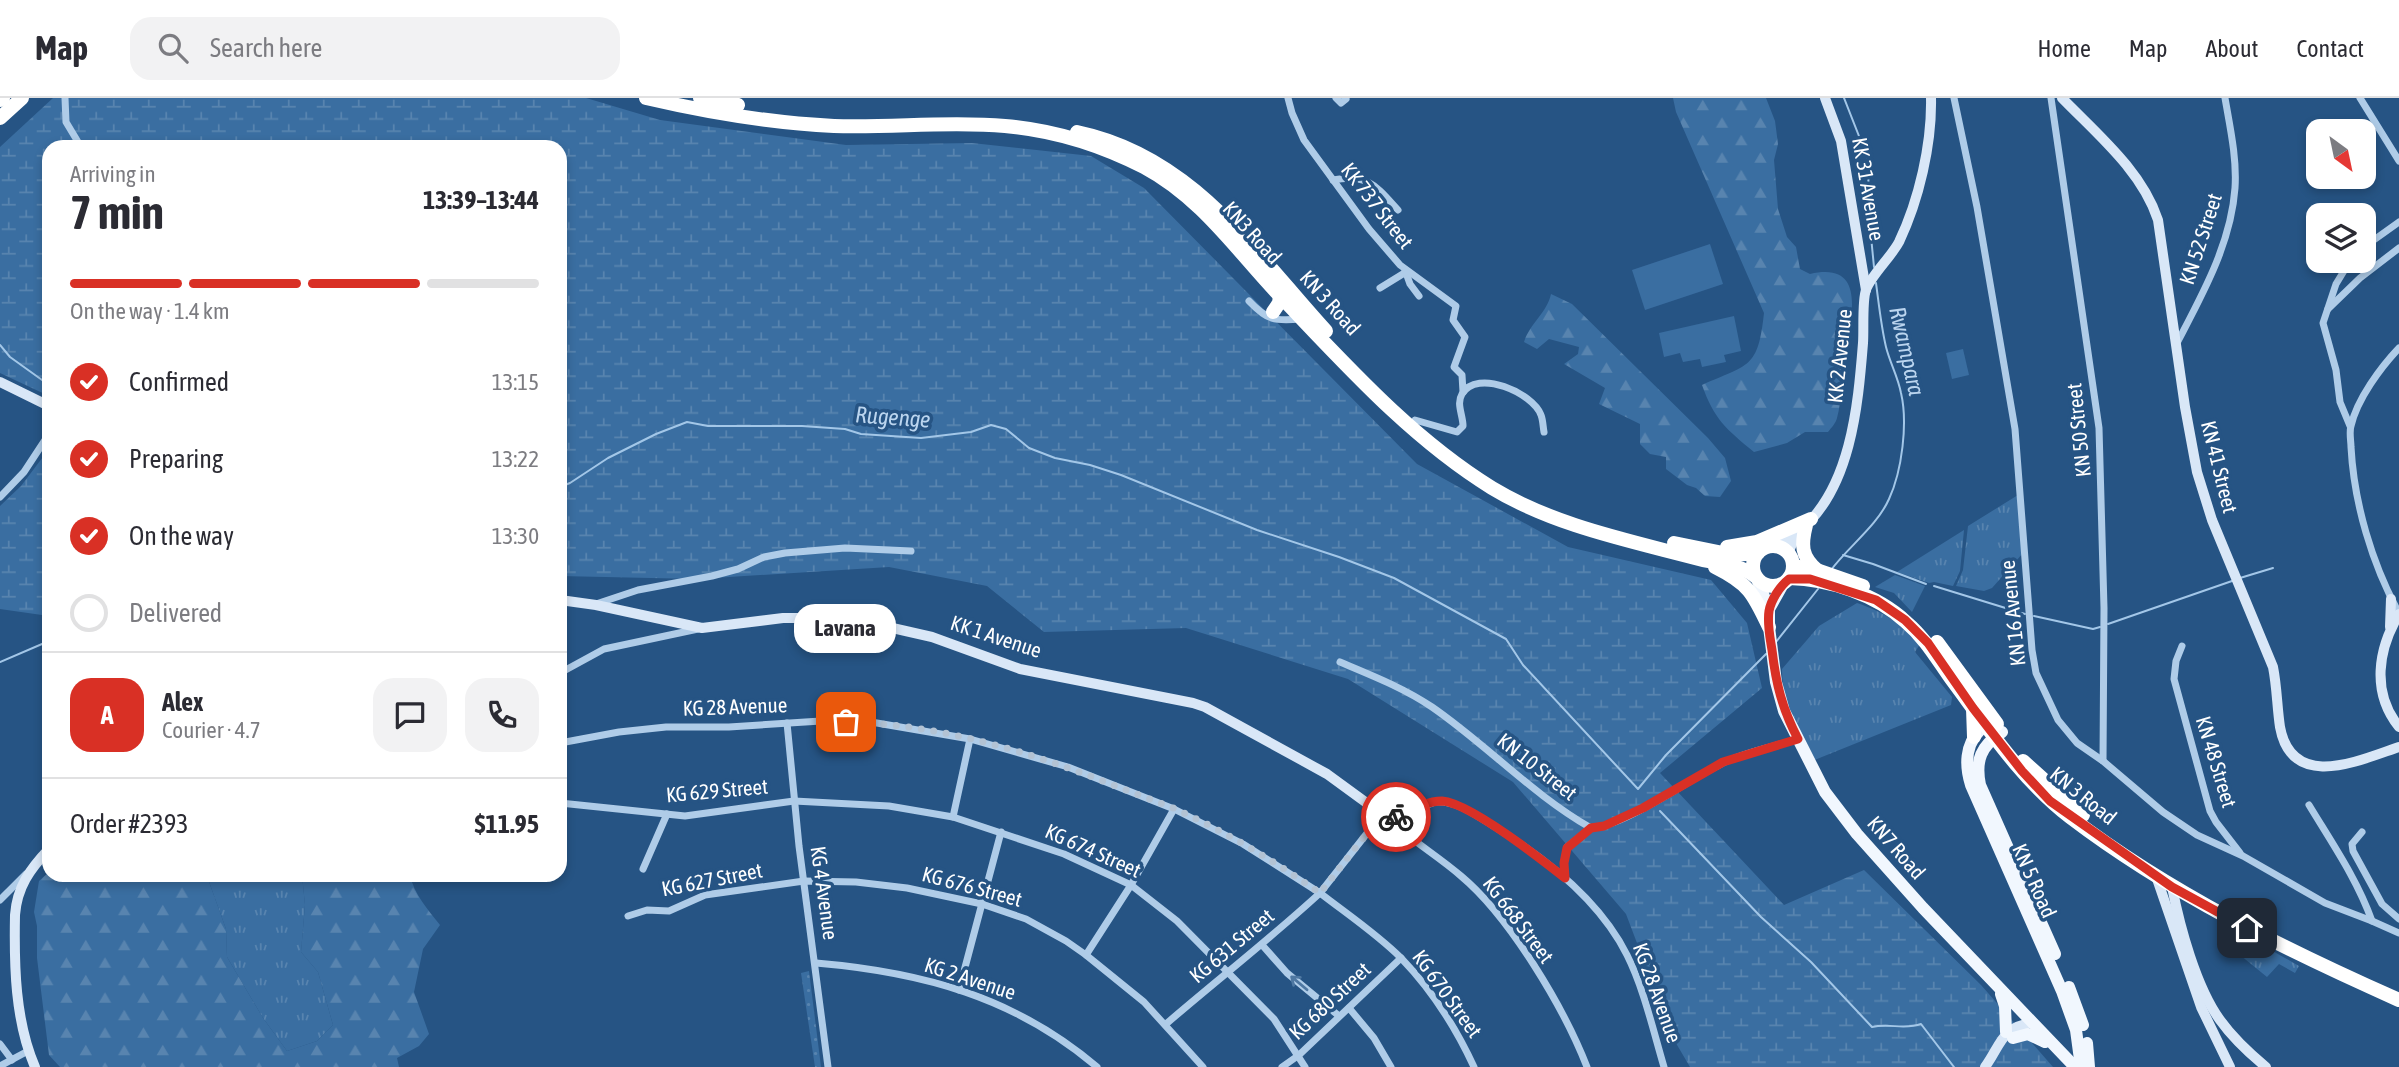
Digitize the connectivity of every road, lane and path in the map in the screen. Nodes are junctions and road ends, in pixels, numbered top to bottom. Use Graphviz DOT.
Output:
graph roads {
  1 [pos="22,98"];
  2 [pos="65,98"];
  3 [pos="646,98"];
  4 [pos="700,98"];
  5 [pos="1288,98"];
  6 [pos="1336,98"];
  7 [pos="1825,98"];
  8 [pos="1931,98"];
  9 [pos="1954,98"];
  10 [pos="2051,98"];
  11 [pos="2062,98"];
  12 [pos="2075,98"];
  13 [pos="2225,98"];
  14 [pos="2360,98"];
  15 [pos="1346,99"];
  16 [pos="2075,111"];
  17 [pos="761,113"];
  18 [pos="0,118"];
  19 [pos="77,140"];
  20 [pos="2399,161"];
  21 [pos="1333,180"];
  22 [pos="1398,210"];
  23 [pos="2399,222"];
  24 [pos="2376,238"];
  25 [pos="2399,248"];
  26 [pos="1862,264"];
  27 [pos="1883,267"];
  28 [pos="1405,270"];
  29 [pos="2343,273"];
  30 [pos="1380,288"];
  31 [pos="1866,290"];
  32 [pos="1419,296"];
  33 [pos="1289,300"];
  34 [pos="1249,301"];
  35 [pos="1268,313"];
  36 [pos="2323,314"];
  37 [pos="1306,316"];
  38 [pos="2177,343"];
  39 [pos="2399,348"];
  40 [pos="0,382"];
  41 [pos="1463,391"];
  42 [pos="42,403"];
  43 [pos="1415,420"];
  44 [pos="2350,426"];
  45 [pos="1544,432"];
  46 [pos="42,445"];
  47 [pos="0,497"];
  48 [pos="1805,526"];
  49 [pos="1774,547"];
  50 [pos="911,551"];
  51 [pos="1758,553"];
  52 [pos="1700,554"];
  53 [pos="1817,570"];
  54 [pos="1788,571"];
  55 [pos="1756,578"];
  56 [pos="567,601"];
  57 [pos="2395,601"];
  58 [pos="596,604"];
  59 [pos="1769,609"];
  60 [pos="2399,613"];
  61 [pos="2399,624"];
  62 [pos="1769,626"];
  63 [pos="702,628"];
  64 [pos="2393,634"];
  65 [pos="2182,646"];
  66 [pos="1339,662"];
  67 [pos="567,669"];
  68 [pos="788,723"];
  69 [pos="2399,727"];
  70 [pos="1991,734"];
  71 [pos="970,739"];
  72 [pos="1798,739"];
  73 [pos="567,742"];
  74 [pos="2399,747"];
  75 [pos="2103,761"];
  76 [pos="794,801"];
  77 [pos="567,804"];
  78 [pos="2309,805"];
  79 [pos="1174,809"];
  80 [pos="667,814"];
  81 [pos="953,817"];
  82 [pos="1390,820"];
  83 [pos="1591,828"];
  84 [pos="1001,832"];
  85 [pos="2362,832"];
  86 [pos="2243,856"];
  87 [pos="42,857"];
  88 [pos="643,869"];
  89 [pos="29,871"];
  90 [pos="2157,876"];
  91 [pos="1565,878"];
  92 [pos="804,880"];
  93 [pos="1131,885"];
  94 [pos="2172,887"];
  95 [pos="1320,893"];
  96 [pos="0,900"];
  97 [pos="982,904"];
  98 [pos="628,916"];
  99 [pos="2399,919"];
  100 [pos="2372,920"];
  101 [pos="2399,933"];
  102 [pos="1263,946"];
  103 [pos="1086,955"];
  104 [pos="1401,958"];
  105 [pos="816,963"];
  106 [pos="1228,971"];
  107 [pos="959,990"];
  108 [pos="2000,990"];
  109 [pos="2399,990"];
  110 [pos="2399,1000"];
  111 [pos="1349,1008"];
  112 [pos="1339,1016"];
  113 [pos="2032,1023"];
  114 [pos="1166,1024"];
  115 [pos="2010,1035"];
  116 [pos="0,1044"];
  117 [pos="2057,1049"];
  118 [pos="28,1051"];
  119 [pos="1299,1055"];
  120 [pos="12,1060"];
  121 [pos="2083,1064"];
  122 [pos="0,1066"];
  123 [pos="35,1067"];
  124 [pos="828,1067"];
  125 [pos="1097,1067"];
  126 [pos="1203,1067"];
  127 [pos="1282,1067"];
  128 [pos="1305,1067"];
  129 [pos="1391,1067"];
  130 [pos="1475,1067"];
  131 [pos="1587,1067"];
  132 [pos="1664,1067"];
  133 [pos="1986,1067"];
  134 [pos="2231,1067"];
  135 [pos="2266,1067"];
  1 -- 18 [label="highway"];
  2 -- 19 [label="street"];
  3 -- 17 [label="highway"];
  4 -- 17 [label="highway, KN 3 Road"];
  5 -- 21 [label="street, KK 737 Street"];
  6 -- 15 [label="street"];
  7 -- 26 [label="main road, KK 31 Avenue"];
  8 -- 27 [label="main road, KK 2 Avenue"];
  9 -- 75 [label="street, KN 16 Avenue"];
  10 -- 75 [label="street, KN 50 Street"];
  11 -- 16 [label="main road, KN 41 Street"];
  12 -- 16 [label="street"];
  13 -- 38 [label="street, KN 52 Street"];
  14 -- 20 [label="street"];
  16 -- 38 [label="main road, KN 41 Street"];
  17 -- 33 [label="highway, KN 3 Road"];
  21 -- 22 [label="street"];
  21 -- 28 [label="street, KK 737 Street"];
  23 -- 24 [label="street"];
  25 -- 36 [label="street"];
  26 -- 27 [label="main road"];
  26 -- 31 [label="main road, KK 31 Avenue"];
  27 -- 31 [label="main road, KK 2 Avenue"];
  28 -- 30 [label="street"];
  28 -- 32 [label="street"];
  28 -- 41 [label="street, KK 737 Street"];
  29 -- 36 [label="street"];
  31 -- 48 [label="main road, KK 2 Avenue"];
  33 -- 35 [label="highway"];
  33 -- 37 [label="highway, KN 3 Road"];
  34 -- 35 [label="street"];
  35 -- 37 [label="street"];
  36 -- 44 [label="street"];
  37 -- 43 [label="highway, KN 3 Road"];
  37 -- 52 [label="highway"];
  38 -- 74 [label="main road, KN 41 Street"];
  39 -- 44 [label="street"];
  40 -- 42 [label="main road"];
  41 -- 43 [label="street"];
  41 -- 45 [label="street"];
  43 -- 52 [label="highway, KN 3 Road"];
  44 -- 57 [label="street"];
  46 -- 47 [label="street"];
  48 -- 49 [label="main road, KK 2 Avenue"];
  48 -- 52 [label="highway"];
  48 -- 53 [label="highway"];
  48 -- 54 [label="main road, KK 2 Avenue"];
  49 -- 51 [label="highway"];
  49 -- 54 [label="highway"];
  50 -- 58 [label="street"];
  51 -- 52 [label="highway, KN 3 Road"];
  51 -- 55 [label="highway"];
  52 -- 55 [label="highway"];
  52 -- 62 [label="highway"];
  53 -- 54 [label="highway, KN 3 Road"];
  53 -- 70 [label="highway, KN 3 Road"];
  54 -- 55 [label="highway"];
  54 -- 59 [label="main road, KN7 Road"];
  54 -- 70 [label="highway"];
  55 -- 59 [label="main road, KN7 Road"];
  56 -- 58 [label="main road, KK 1 Avenue"];
  57 -- 60 [label="street"];
  57 -- 64 [label="main road"];
  58 -- 63 [label="main road, KK 1 Avenue"];
  59 -- 62 [label="main road, KN7 Road"];
  60 -- 64 [label="main road"];
  61 -- 64 [label="main road"];
  62 -- 72 [label="main road, KN7 Road"];
  63 -- 67 [label="street"];
  63 -- 82 [label="main road, KK 1 Avenue"];
  64 -- 69 [label="main road"];
  65 -- 86 [label="street, KN 48 Street"];
  66 -- 83 [label="street, KN 10 Street"];
  68 -- 71 [label="street, KG 28 Avenue"];
  68 -- 73 [label="street, KG 28 Avenue"];
  68 -- 76 [label="street, KG 4 Avenue"];
  70 -- 90 [label="highway, KN 3 Road"];
  70 -- 109 [label="highway, KN 3 Road"];
  70 -- 121 [label="main road, KN 5 Road"];
  71 -- 79 [label="street, KG 28 Avenue"];
  71 -- 81 [label="street"];
  72 -- 83 [label="street"];
  72 -- 108 [label="main road, KN7 Road"];
  75 -- 86 [label="street, KN 16 Avenue"];
  76 -- 80 [label="street, KG 629 Street"];
  76 -- 81 [label="street, KG 674 Street"];
  76 -- 92 [label="street, KG 4 Avenue"];
  77 -- 80 [label="street, KG 629 Street"];
  78 -- 100 [label="street"];
  79 -- 93 [label="street"];
  79 -- 95 [label="street, KG 28 Avenue"];
  80 -- 88 [label="street"];
  81 -- 84 [label="street, KG 674 Street"];
  82 -- 91 [label="street, KG 28 Avenue"];
  82 -- 95 [label="street, KG 28 Avenue"];
  82 -- 131 [label="street, KG 668 Street"];
  83 -- 91 [label="street"];
  84 -- 93 [label="street, KG 674 Street"];
  84 -- 97 [label="street"];
  85 -- 99 [label="street"];
  86 -- 100 [label="street, KN 16 Avenue"];
  87 -- 89 [label="main road"];
  89 -- 96 [label="street"];
  89 -- 118 [label="main road"];
  90 -- 94 [label="highway, KN 3 Road"];
  90 -- 134 [label="main road"];
  91 -- 132 [label="street, KG 28 Avenue"];
  92 -- 97 [label="street, KG 676 Street"];
  92 -- 98 [label="street, KG 627 Street"];
  92 -- 105 [label="street, KG 4 Avenue"];
  93 -- 103 [label="street"];
  93 -- 106 [label="street, KG 674 Street"];
  94 -- 110 [label="highway, KN 3 Road"];
  94 -- 135 [label="main road"];
  95 -- 102 [label="street, KG 631 Street"];
  95 -- 104 [label="street, KG 670 Street"];
  97 -- 103 [label="street, KG 676 Street"];
  97 -- 107 [label="street"];
  100 -- 101 [label="street, KN 16 Avenue"];
  102 -- 106 [label="street, KG 631 Street"];
  112 -- 102 [label="street, one-way"];
  103 -- 114 [label="street, KG 676 Street"];
  104 -- 111 [label="street, KG 680 Street"];
  104 -- 130 [label="street, KG 670 Street"];
  105 -- 107 [label="street, KG 2 Avenue"];
  105 -- 124 [label="street, KG 4 Avenue"];
  106 -- 114 [label="street, KG 631 Street"];
  106 -- 119 [label="street, KG 674 Street"];
  107 -- 125 [label="street, KG 2 Avenue"];
  108 -- 113 [label="main road, KN7 Road"];
  108 -- 115 [label="main road"];
  111 -- 112 [label="street, KG 680 Street"];
  111 -- 129 [label="street"];
  112 -- 119 [label="street, KG 680 Street"];
  113 -- 115 [label="main road"];
  113 -- 117 [label="main road, KN7 Road"];
  114 -- 126 [label="street, KG 676 Street"];
  115 -- 117 [label="main road"];
  115 -- 133 [label="main road"];
  116 -- 120 [label="street"];
  117 -- 121 [label="main road, KN7 Road"];
  118 -- 120 [label="street"];
  118 -- 123 [label="main road"];
  119 -- 127 [label="street, KG 680 Street"];
  119 -- 128 [label="street, KG 674 Street"];
  120 -- 122 [label="street"];
}
